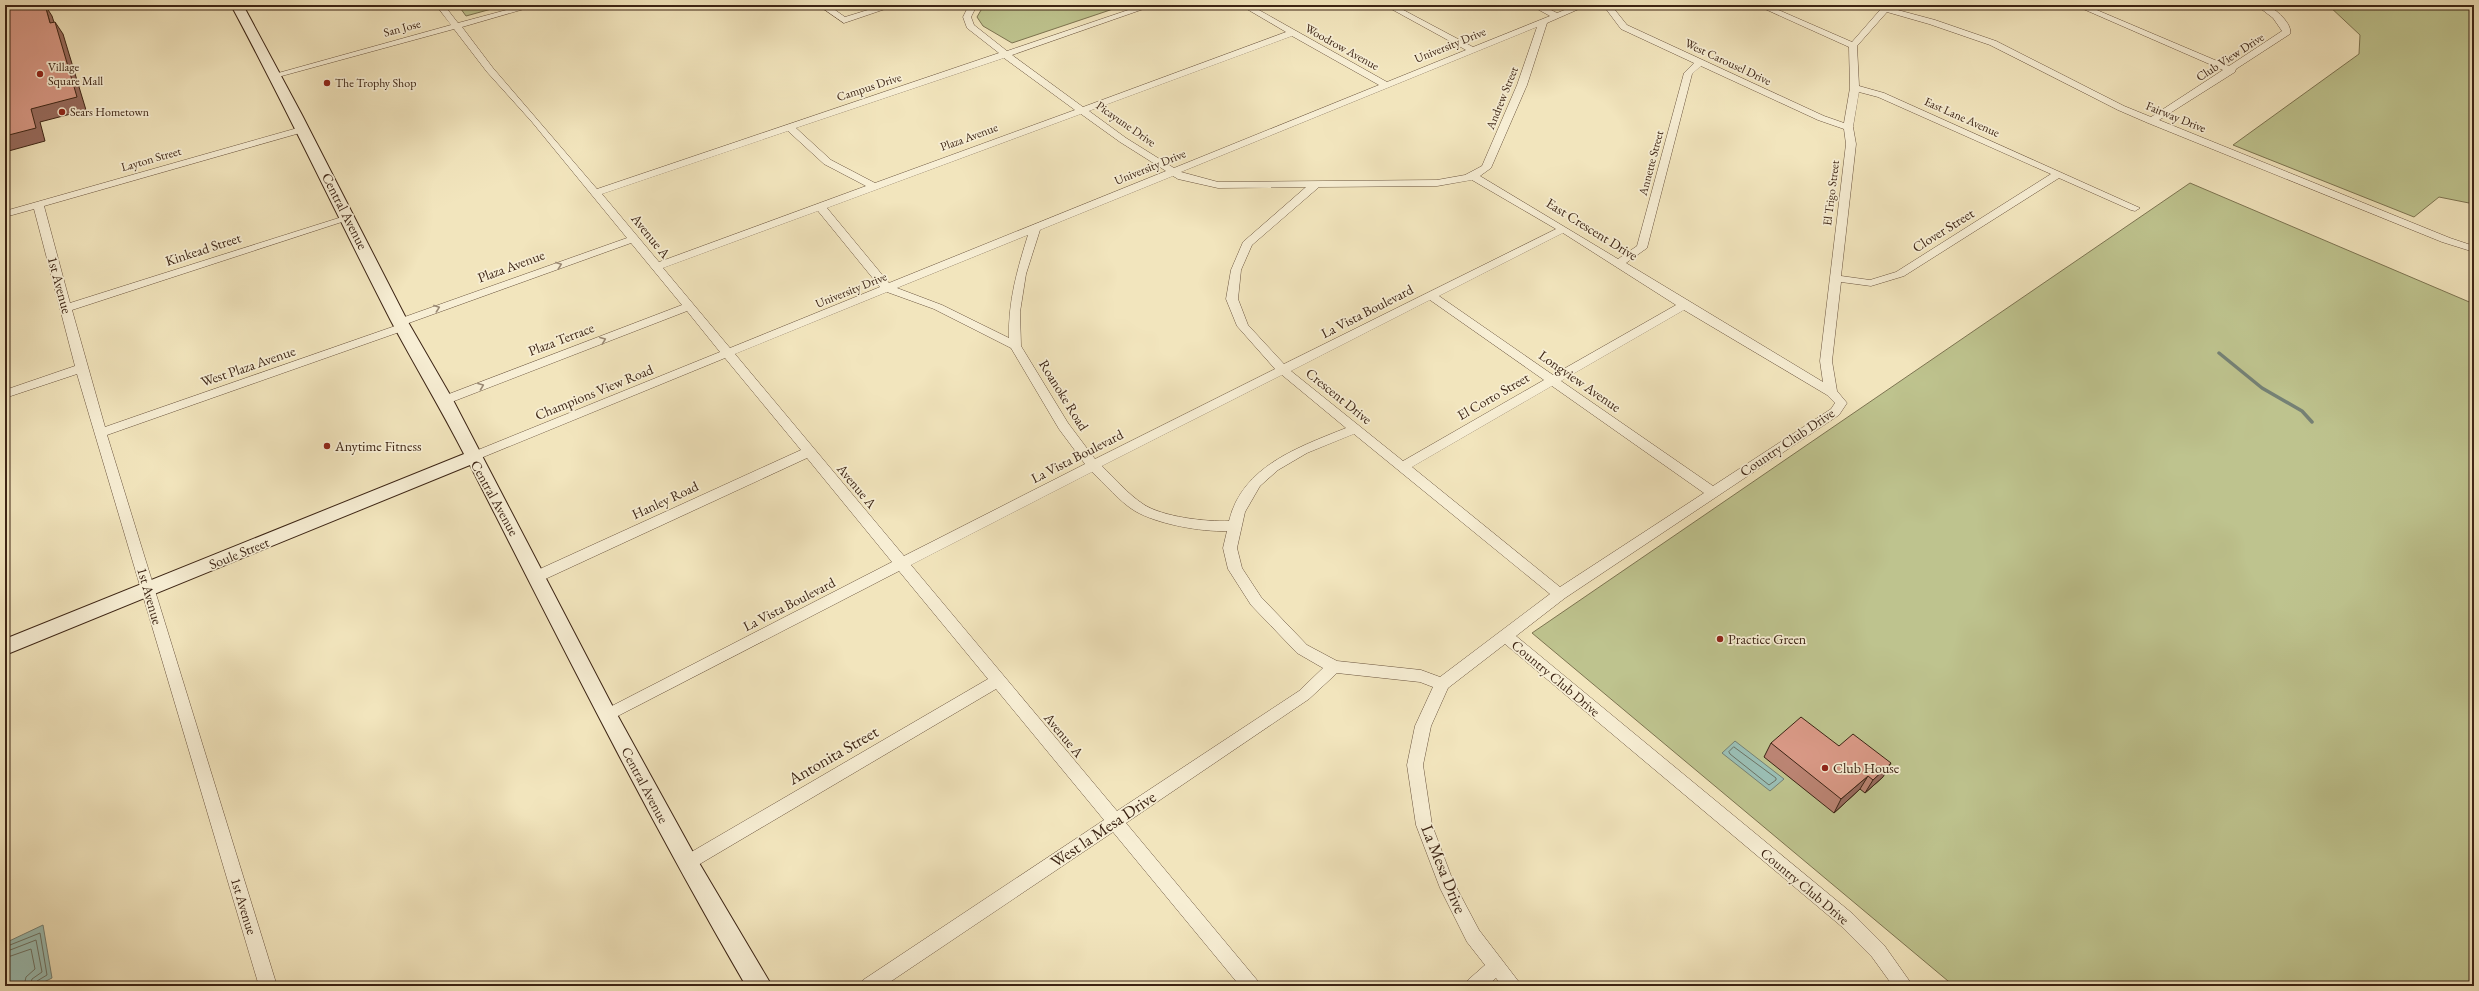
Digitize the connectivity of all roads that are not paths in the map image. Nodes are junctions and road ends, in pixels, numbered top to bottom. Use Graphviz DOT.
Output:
graph roads {
  1 [pos="237,5"];
  2 [pos="440,5"];
  3 [pos="534,5"];
  4 [pos="822,5"];
  5 [pos="893,5"];
  6 [pos="973,5"];
  7 [pos="1151,5"];
  8 [pos="1244,5"];
  9 [pos="1388,5"];
  10 [pos="1534,5"];
  11 [pos="1584,5"];
  12 [pos="1607,5"];
  13 [pos="1760,5"];
  14 [pos="1870,5"];
  15 [pos="2078,5"];
  16 [pos="2260,5"];
  17 [pos="1885,10"];
  18 [pos="1556,16"];
  19 [pos="1543,22"];
  20 [pos="457,26"];
  21 [pos="1292,33"];
  22 [pos="1853,46"];
  23 [pos="1473,50"];
  24 [pos="1005,54"];
  25 [pos="1699,63"];
  26 [pos="2232,70"];
  27 [pos="275,75"];
  28 [pos="1386,85"];
  29 [pos="1855,88"];
  30 [pos="1082,109"];
  31 [pos="2152,121"];
  32 [pos="789,126"];
  33 [pos="1848,127"];
  34 [pos="304,129"];
  35 [pos="1172,172"];
  36 [pos="2058,174"];
  37 [pos="1473,176"];
  38 [pos="1315,185"];
  39 [pos="874,186"];
  40 [pos="594,193"];
  41 [pos="38,204"];
  42 [pos="820,206"];
  43 [pos="2135,208"];
  44 [pos="5,214"];
  45 [pos="349,218"];
  46 [pos="1563,228"];
  47 [pos="1035,229"];
  48 [pos="632,239"];
  49 [pos="2474,249"];
  50 [pos="1619,263"];
  51 [pos="656,268"];
  52 [pos="1834,278"];
  53 [pos="888,289"];
  54 [pos="1430,295"];
  55 [pos="1684,305"];
  56 [pos="688,307"];
  57 [pos="66,308"];
  58 [pos="402,324"];
  59 [pos="1015,346"];
  60 [pos="727,354"];
  61 [pos="82,368"];
  62 [pos="1283,370"];
  63 [pos="1551,380"];
  64 [pos="1831,392"];
  65 [pos="5,394"];
  66 [pos="445,400"];
  67 [pos="1355,429"];
  68 [pos="102,432"];
  69 [pos="808,452"];
  70 [pos="472,457"];
  71 [pos="1093,466"];
  72 [pos="1402,467"];
  73 [pos="1712,492"];
  74 [pos="1235,526"];
  75 [pos="900,564"];
  76 [pos="536,577"];
  77 [pos="148,591"];
  78 [pos="1560,594"];
  79 [pos="1506,636"];
  80 [pos="5,647"];
  81 [pos="1334,667"];
  82 [pos="998,681"];
  83 [pos="1442,684"];
  84 [pos="607,715"];
  85 [pos="1115,822"];
  86 [pos="687,863"];
  87 [pos="1497,966"];
  88 [pos="268,986"];
  89 [pos="760,986"];
  90 [pos="869,986"];
  91 [pos="1251,986"];
  92 [pos="1474,986"];
  93 [pos="1513,986"];
  94 [pos="1904,986"];
  1 -- 27 [label="street, Central Avenue"];
  2 -- 20 [label="street, Avenue A"];
  3 -- 20 [label="street, San Jose"];
  4 -- 5 [label="street"];
  6 -- 24 [label="street, Picayune Drive"];
  7 -- 24 [label="street, Campus Drive"];
  8 -- 21 [label="street, Woodrow Avenue"];
  9 -- 23 [label="street"];
  10 -- 18 [label="street"];
  11 -- 18 [label="street, University Drive"];
  12 -- 25 [label="street, West Carousel Drive"];
  13 -- 22 [label="street"];
  14 -- 17 [label="street, Fairway Drive"];
  15 -- 26 [label="street"];
  16 -- 26 [label="street, Club View Drive"];
  17 -- 22 [label="street"];
  17 -- 31 [label="street, Fairway Drive"];
  18 -- 19 [label="street, University Drive"];
  19 -- 23 [label="street, University Drive"];
  19 -- 37 [label="street, Andrew Street"];
  20 -- 27 [label="street, San Jose"];
  20 -- 40 [label="street, Avenue A"];
  21 -- 28 [label="street, Woodrow Avenue"];
  21 -- 30 [label="street, Plaza Avenue"];
  22 -- 29 [label="street, El Trigo Street"];
  23 -- 28 [label="street, University Drive"];
  24 -- 30 [label="street, Picayune Drive"];
  24 -- 32 [label="street, Campus Drive"];
  25 -- 33 [label="street, West Carousel Drive"];
  25 -- 50 [label="street, Annette Street"];
  26 -- 31 [label="street, Club View Drive"];
  27 -- 34 [label="street, Central Avenue"];
  28 -- 35 [label="street, University Drive"];
  29 -- 33 [label="street, El Trigo Street"];
  29 -- 36 [label="street, East Lane Avenue"];
  30 -- 35 [label="street, Picayune Drive"];
  30 -- 39 [label="street, Plaza Avenue"];
  31 -- 49 [label="street, Fairway Drive"];
  32 -- 39 [label="street"];
  32 -- 40 [label="street, Campus Drive"];
  33 -- 52 [label="street, El Trigo Street"];
  34 -- 41 [label="street, Layton Street"];
  34 -- 45 [label="street, Central Avenue"];
  35 -- 38 [label="street, Picayune Drive"];
  35 -- 47 [label="street, University Drive"];
  36 -- 43 [label="street, East Lane Avenue"];
  36 -- 52 [label="street, Clover Street"];
  37 -- 38 [label="street"];
  37 -- 46 [label="street, East Crescent Drive"];
  38 -- 62 [label="street, Crescent Drive"];
  39 -- 42 [label="street, Plaza Avenue"];
  40 -- 48 [label="street, Avenue A"];
  41 -- 44 [label="street, Layton Street"];
  41 -- 57 [label="street, 1st Avenue"];
  42 -- 51 [label="street, Plaza Avenue"];
  42 -- 53 [label="street"];
  45 -- 57 [label="street, Kinkead Street"];
  45 -- 58 [label="street, Central Avenue"];
  46 -- 50 [label="street, East Crescent Drive"];
  46 -- 54 [label="street, La Vista Boulevard"];
  47 -- 53 [label="street, University Drive"];
  47 -- 59 [label="street, Roanoke Road"];
  48 -- 51 [label="street, Avenue A"];
  58 -- 48 [label="street, Plaza Avenue, one-way"];
  50 -- 55 [label="street, East Crescent Drive"];
  51 -- 56 [label="street, Avenue A"];
  52 -- 64 [label="street, El Trigo Street"];
  53 -- 59 [label="street"];
  53 -- 60 [label="street, University Drive"];
  54 -- 62 [label="street, La Vista Boulevard"];
  54 -- 63 [label="street, Longview Avenue"];
  55 -- 63 [label="street, El Corto Street"];
  55 -- 64 [label="street, East Crescent Drive"];
  56 -- 60 [label="street, Avenue A"];
  66 -- 56 [label="street, Plaza Terrace, one-way"];
  57 -- 61 [label="street, 1st Avenue"];
  58 -- 66 [label="street, Central Avenue"];
  58 -- 68 [label="street, West Plaza Avenue"];
  59 -- 71 [label="street, Roanoke Road"];
  60 -- 69 [label="street, Avenue A"];
  60 -- 70 [label="street, Champions View Road"];
  61 -- 65 [label="street"];
  61 -- 68 [label="street, 1st Avenue"];
  62 -- 67 [label="street, Crescent Drive"];
  62 -- 71 [label="street, La Vista Boulevard"];
  63 -- 72 [label="street, El Corto Street"];
  63 -- 73 [label="street, Longview Avenue"];
  64 -- 73 [label="street, Country Club Drive"];
  66 -- 70 [label="street, Central Avenue"];
  67 -- 72 [label="street, Crescent Drive"];
  67 -- 74 [label="street"];
  68 -- 77 [label="street, 1st Avenue"];
  69 -- 75 [label="street, Avenue A"];
  69 -- 76 [label="street, Hanley Road"];
  70 -- 76 [label="street, Central Avenue"];
  70 -- 77 [label="street, Soule Street"];
  71 -- 74 [label="street, Roanoke Road"];
  71 -- 75 [label="street, La Vista Boulevard"];
  72 -- 78 [label="street, Crescent Drive"];
  73 -- 78 [label="street, Country Club Drive"];
  74 -- 81 [label="street"];
  75 -- 82 [label="street, Avenue A"];
  75 -- 84 [label="street, La Vista Boulevard"];
  76 -- 84 [label="street, Central Avenue"];
  77 -- 80 [label="street, Soule Street"];
  77 -- 88 [label="street, 1st Avenue"];
  78 -- 79 [label="street, Country Club Drive"];
  79 -- 83 [label="street"];
  79 -- 94 [label="street, Country Club Drive"];
  81 -- 83 [label="street"];
  81 -- 85 [label="street, West la Mesa Drive"];
  82 -- 85 [label="street, Avenue A"];
  82 -- 86 [label="street, Antonita Street"];
  83 -- 87 [label="street, La Mesa Drive"];
  84 -- 86 [label="street, Central Avenue"];
  85 -- 90 [label="street, West la Mesa Drive"];
  85 -- 91 [label="street, Avenue A"];
  86 -- 89 [label="street, Central Avenue"];
  87 -- 92 [label="street"];
  87 -- 93 [label="street, La Mesa Drive"];
}
